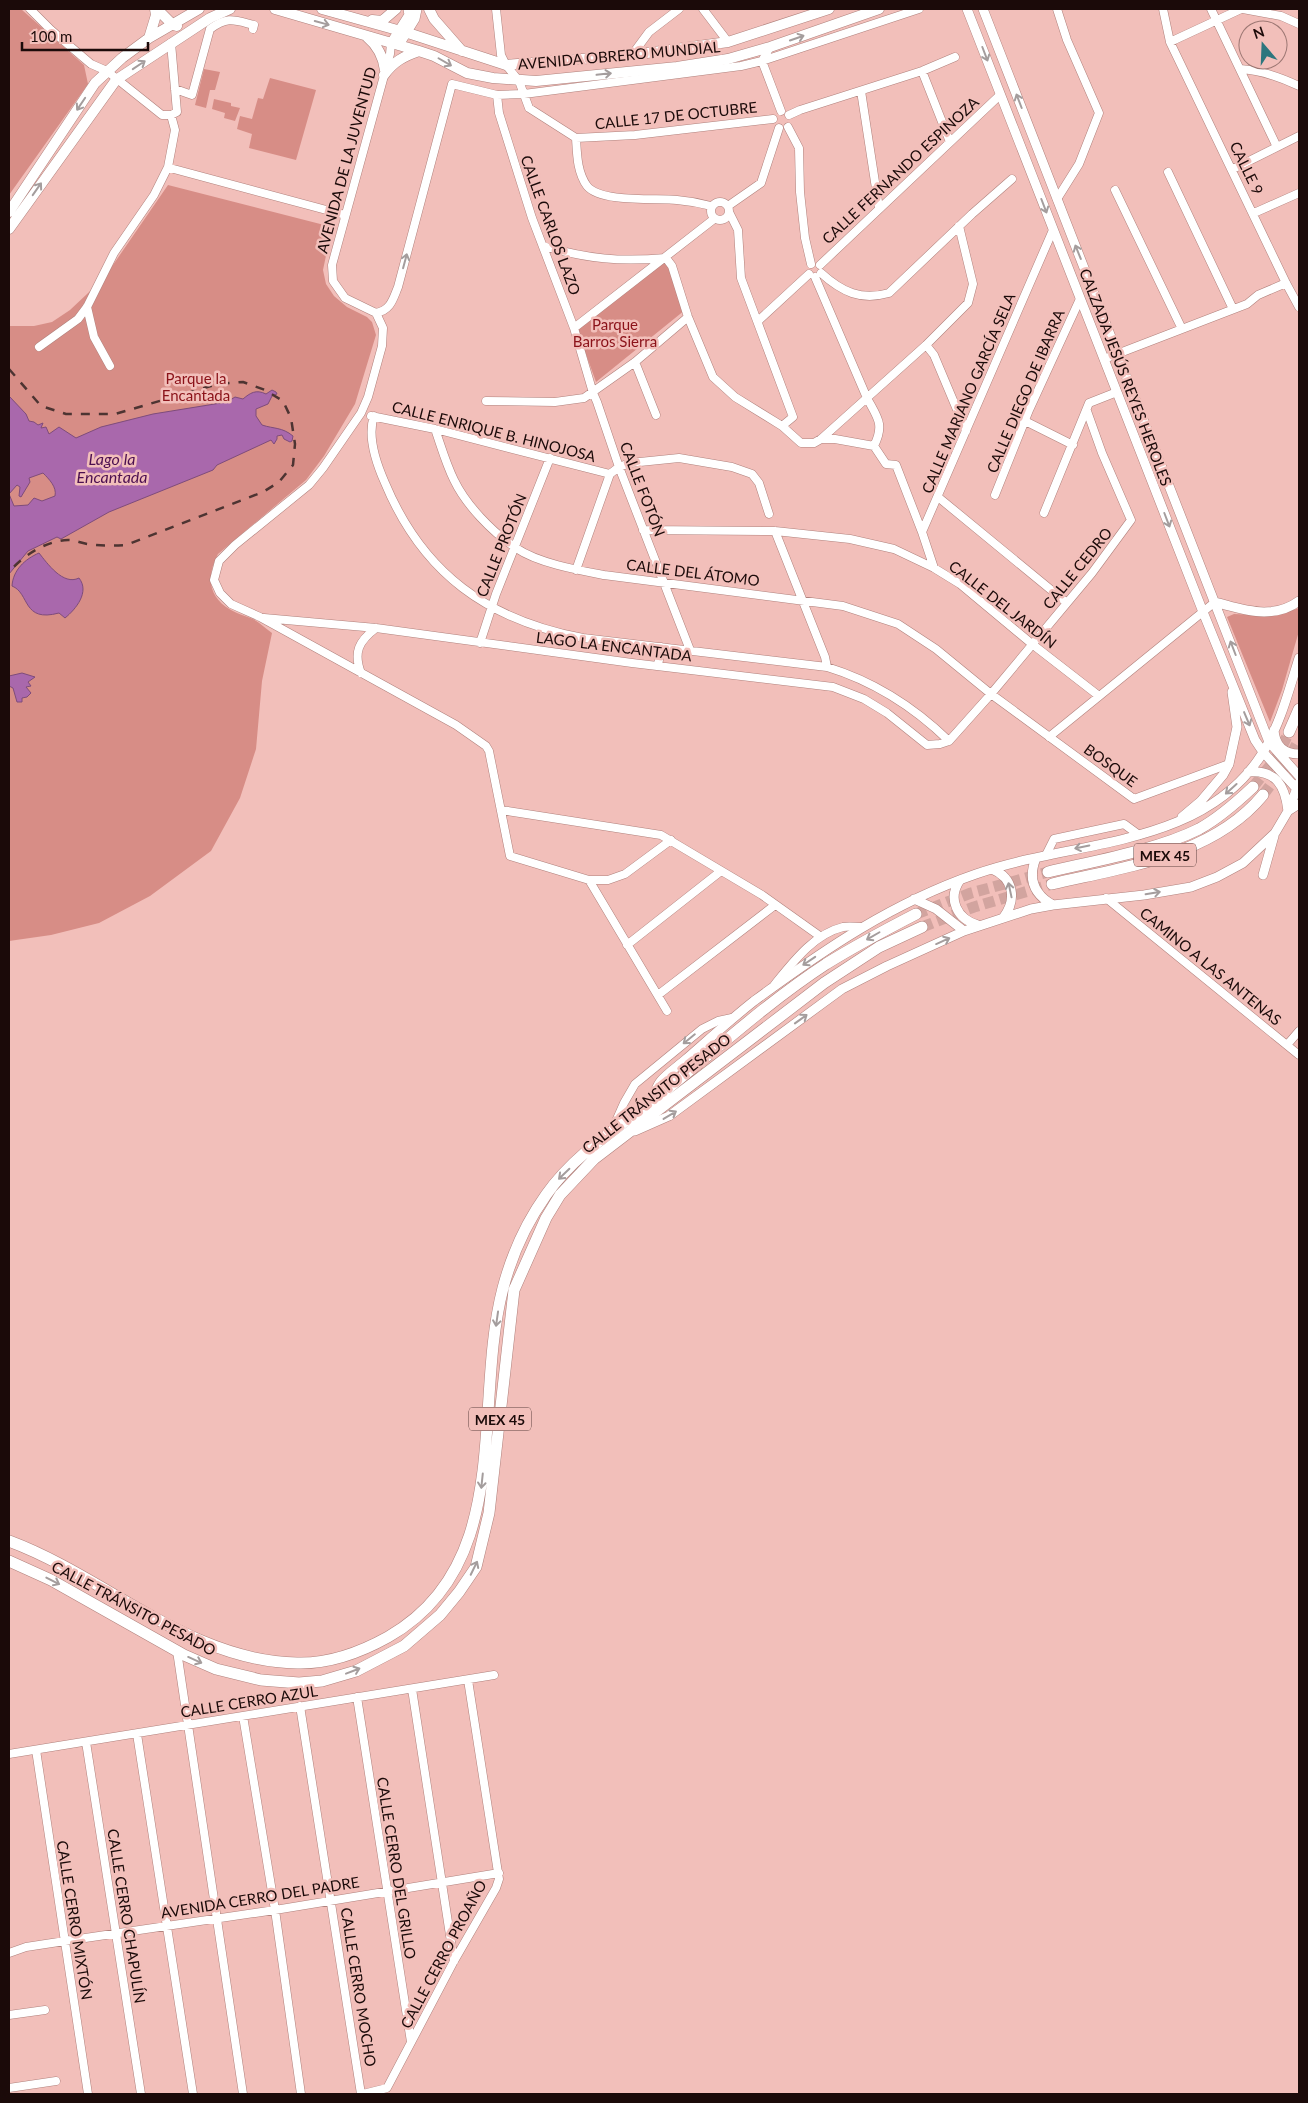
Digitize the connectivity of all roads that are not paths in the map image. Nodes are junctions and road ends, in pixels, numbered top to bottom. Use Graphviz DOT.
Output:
graph roads {
  1 [pos="30,9"];
  2 [pos="156,9"];
  3 [pos="199,9"];
  4 [pos="230,9"];
  5 [pos="275,9"];
  6 [pos="322,9"];
  7 [pos="396,9"];
  8 [pos="408,9"];
  9 [pos="417,9"];
  10 [pos="429,9"];
  11 [pos="496,9"];
  12 [pos="679,9"];
  13 [pos="829,9"];
  14 [pos="879,9"];
  15 [pos="919,9"];
  16 [pos="967,9"];
  17 [pos="983,9"];
  18 [pos="1057,9"];
  19 [pos="1163,9"];
  20 [pos="1211,9"];
  21 [pos="1242,9"];
  22 [pos="707,10"];
  23 [pos="356,18"];
  24 [pos="1216,20"];
  25 [pos="172,24"];
  26 [pos="1299,24"];
  27 [pos="253,29"];
  28 [pos="190,31"];
  29 [pos="403,32"];
  30 [pos="364,34"];
  31 [pos="149,38"];
  32 [pos="728,42"];
  33 [pos="1170,42"];
  34 [pos="170,43"];
  35 [pos="395,44"];
  36 [pos="770,47"];
  37 [pos="419,51"];
  38 [pos="462,51"];
  39 [pos="632,55"];
  40 [pos="955,57"];
  41 [pos="762,61"];
  42 [pos="506,65"];
  43 [pos="1238,65"];
  44 [pos="1240,70"];
  45 [pos="1258,70"];
  46 [pos="106,71"];
  47 [pos="922,71"];
  48 [pos="384,73"];
  49 [pos="116,80"];
  50 [pos="518,81"];
  51 [pos="1299,86"];
  52 [pos="175,89"];
  53 [pos="861,90"];
  54 [pos="497,94"];
  55 [pos="524,94"];
  56 [pos="1000,95"];
  57 [pos="781,111"];
  58 [pos="171,115"];
  59 [pos="789,115"];
  60 [pos="773,119"];
  61 [pos="788,127"];
  62 [pos="779,128"];
  63 [pos="1299,136"];
  64 [pos="576,138"];
  65 [pos="950,142"];
  66 [pos="1278,147"];
  67 [pos="170,168"];
  68 [pos="1233,169"];
  69 [pos="1168,172"];
  70 [pos="1012,179"];
  71 [pos="1115,190"];
  72 [pos="1299,193"];
  73 [pos="1057,199"];
  74 [pos="711,206"];
  75 [pos="878,208"];
  76 [pos="728,209"];
  77 [pos="9,212"];
  78 [pos="1254,213"];
  79 [pos="345,215"];
  80 [pos="714,219"];
  81 [pos="959,226"];
  82 [pos="9,229"];
  83 [pos="1053,230"];
  84 [pos="543,246"];
  85 [pos="666,258"];
  86 [pos="811,264"];
  87 [pos="820,265"];
  88 [pos="815,275"];
  89 [pos="1286,283"];
  90 [pos="1080,299"];
  91 [pos="87,307"];
  92 [pos="1299,307"];
  93 [pos="1233,309"];
  94 [pos="376,313"];
  95 [pos="688,317"];
  96 [pos="758,321"];
  97 [pos="574,328"];
  98 [pos="1182,329"];
  99 [pos="926,344"];
  100 [pos="39,347"];
  101 [pos="1119,354"];
  102 [pos="1104,359"];
  103 [pos="634,362"];
  104 [pos="110,366"];
  105 [pos="1117,392"];
  106 [pos="593,393"];
  107 [pos="867,398"];
  108 [pos="486,401"];
  109 [pos="1087,411"];
  110 [pos="361,413"];
  111 [pos="656,415"];
  112 [pos="374,416"];
  113 [pos="1025,421"];
  114 [pos="782,426"];
  115 [pos="435,429"];
  116 [pos="966,431"];
  117 [pos="821,440"];
  118 [pos="1073,445"];
  119 [pos="874,446"];
  120 [pos="550,458"];
  121 [pos="618,467"];
  122 [pos="610,474"];
  123 [pos="995,495"];
  124 [pos="938,497"];
  125 [pos="1044,513"];
  126 [pos="769,514"];
  127 [pos="643,530"];
  128 [pos="775,531"];
  129 [pos="922,532"];
  130 [pos="516,548"];
  131 [pos="934,568"];
  132 [pos="576,570"];
  133 [pos="665,582"];
  134 [pos="802,599"];
  135 [pos="1299,601"];
  136 [pos="1215,602"];
  137 [pos="1067,603"];
  138 [pos="491,607"];
  139 [pos="1203,612"];
  140 [pos="260,617"];
  141 [pos="376,628"];
  142 [pos="480,643"];
  143 [pos="1032,644"];
  144 [pos="661,647"];
  145 [pos="690,650"];
  146 [pos="1299,658"];
  147 [pos="658,666"];
  148 [pos="827,667"];
  149 [pos="361,673"];
  150 [pos="1229,677"];
  151 [pos="991,694"];
  152 [pos="1099,696"];
  153 [pos="1299,709"];
  154 [pos="1274,730"];
  155 [pos="1289,732"];
  156 [pos="1050,737"];
  157 [pos="949,741"];
  158 [pos="1269,742"];
  159 [pos="1263,752"];
  160 [pos="1299,754"];
  161 [pos="1229,764"];
  162 [pos="1248,772"];
  163 [pos="1299,776"];
  164 [pos="1298,788"];
  165 [pos="1299,804"];
  166 [pos="501,810"];
  167 [pos="1288,811"];
  168 [pos="1170,826"];
  169 [pos="1275,833"];
  170 [pos="1138,835"];
  171 [pos="671,840"];
  172 [pos="1046,855"];
  173 [pos="1036,858"];
  174 [pos="992,869"];
  175 [pos="721,871"];
  176 [pos="1048,872"];
  177 [pos="1263,875"];
  178 [pos="960,879"];
  179 [pos="589,880"];
  180 [pos="1052,884"];
  181 [pos="1106,898"];
  182 [pos="914,899"];
  183 [pos="775,905"];
  184 [pos="1053,905"];
  185 [pos="916,914"];
  186 [pos="1003,918"];
  187 [pos="978,925"];
  188 [pos="862,927"];
  189 [pos="922,927"];
  190 [pos="964,931"];
  191 [pos="821,937"];
  192 [pos="627,945"];
  193 [pos="769,991"];
  194 [pos="658,995"];
  195 [pos="667,1011"];
  196 [pos="732,1018"];
  197 [pos="1299,1031"];
  198 [pos="1287,1045"];
  199 [pos="1299,1055"];
  200 [pos="652,1101"];
  201 [pos="612,1130"];
  202 [pos="626,1135"];
  203 [pos="9,1541"];
  204 [pos="9,1561"];
  205 [pos="177,1650"];
  206 [pos="494,1675"];
  207 [pos="468,1680"];
  208 [pos="412,1689"];
  209 [pos="357,1697"];
  210 [pos="300,1706"];
  211 [pos="243,1716"];
  212 [pos="189,1724"];
  213 [pos="136,1734"];
  214 [pos="86,1742"];
  215 [pos="36,1750"];
  216 [pos="9,1754"];
  217 [pos="499,1873"];
  218 [pos="443,1881"];
  219 [pos="387,1890"];
  220 [pos="331,1901"];
  221 [pos="274,1910"];
  222 [pos="217,1918"];
  223 [pos="167,1925"];
  224 [pos="116,1933"];
  225 [pos="65,1941"];
  226 [pos="26,1947"];
  227 [pos="9,1948"];
  228 [pos="9,1953"];
  229 [pos="454,1961"];
  230 [pos="45,2010"];
  231 [pos="9,2015"];
  232 [pos="411,2042"];
  233 [pos="56,2081"];
  234 [pos="9,2088"];
  235 [pos="88,2094"];
  236 [pos="141,2094"];
  237 [pos="193,2094"];
  238 [pos="243,2094"];
  239 [pos="301,2094"];
  240 [pos="362,2094"];
  1 -- 46 [label="street"];
  2 -- 25 [label="main road"];
  2 -- 31 [label="main road"];
  3 -- 25 [label="main road"];
  4 -- 28 [label="main road"];
  5 -- 30 [label="main road, AVENIDA OBRERO MUNDIAL, one-way"];
  6 -- 23 [label="main road, AVENIDA OBRERO MUNDIAL"];
  7 -- 23 [label="main road"];
  8 -- 29 [label="street"];
  9 -- 29 [label="street"];
  10 -- 38 [label="main road"];
  11 -- 42 [label="street"];
  12 -- 39 [label="street"];
  13 -- 32 [label="main road, AVENIDA OBRERO MUNDIAL"];
  36 -- 14 [label="main road, AVENIDA OBRERO MUNDIAL, one-way"];
  15 -- 41 [label="street"];
  16 -- 56 [label="street, CALZADA JESÚS REYES HEROLES, one-way"];
  73 -- 17 [label="street, CALZADA JESÚS REYES HEROLES, one-way"];
  18 -- 73 [label="street"];
  19 -- 33 [label="street, CALLE 9"];
  20 -- 24 [label="street"];
  21 -- 24 [label="street"];
  21 -- 26 [label="street"];
  22 -- 32 [label="street"];
  23 -- 29 [label="main road, AVENIDA OBRERO MUNDIAL"];
  24 -- 33 [label="street"];
  24 -- 43 [label="street"];
  25 -- 28 [label="main road"];
  25 -- 31 [label="main road"];
  27 -- 52 [label="street"];
  28 -- 34 [label="main road"];
  29 -- 35 [label="street"];
  29 -- 38 [label="main road, AVENIDA OBRERO MUNDIAL"];
  30 -- 35 [label="main road, AVENIDA OBRERO MUNDIAL"];
  30 -- 48 [label="main road"];
  31 -- 46 [label="main road"];
  32 -- 39 [label="main road, AVENIDA OBRERO MUNDIAL"];
  33 -- 68 [label="street, CALLE 9"];
  49 -- 34 [label="main road, one-way"];
  34 -- 52 [label="street"];
  35 -- 37 [label="main road, AVENIDA OBRERO MUNDIAL"];
  35 -- 48 [label="street, AVENIDA DE LA JUVENTUD"];
  36 -- 41 [label="street"];
  50 -- 36 [label="main road, AVENIDA OBRERO MUNDIAL, one-way"];
  37 -- 48 [label="main road"];
  37 -- 50 [label="main road, AVENIDA OBRERO MUNDIAL, one-way"];
  38 -- 42 [label="main road, AVENIDA OBRERO MUNDIAL"];
  39 -- 42 [label="main road, AVENIDA OBRERO MUNDIAL"];
  40 -- 47 [label="street"];
  41 -- 55 [label="street"];
  41 -- 57 [label="street"];
  42 -- 50 [label="street, CALLE 17 DE OCTUBRE"];
  44 -- 66 [label="street"];
  45 -- 51 [label="street"];
  46 -- 49 [label="street"];
  46 -- 77 [label="main road, one-way"];
  47 -- 53 [label="street"];
  47 -- 65 [label="street"];
  48 -- 79 [label="street, AVENIDA DE LA JUVENTUD"];
  49 -- 58 [label="street"];
  82 -- 49 [label="main road, one-way"];
  50 -- 55 [label="street, CALLE 17 DE OCTUBRE"];
  52 -- 58 [label="street"];
  53 -- 59 [label="street"];
  53 -- 75 [label="street"];
  54 -- 55 [label="street"];
  54 -- 84 [label="street, CALLE CARLOS LAZO"];
  94 -- 54 [label="street, one-way"];
  55 -- 64 [label="street, CALLE 17 DE OCTUBRE"];
  56 -- 65 [label="street, CALLE FERNANDO ESPINOZA"];
  56 -- 83 [label="street, CALZADA JESÚS REYES HEROLES, one-way"];
  57 -- 59 [label="street"];
  57 -- 60 [label="street"];
  58 -- 91 [label="street"];
  59 -- 61 [label="street"];
  60 -- 62 [label="street"];
  60 -- 64 [label="street, CALLE 17 DE OCTUBRE"];
  61 -- 62 [label="street"];
  61 -- 86 [label="street"];
  62 -- 76 [label="street"];
  63 -- 66 [label="street"];
  64 -- 74 [label="street"];
  65 -- 75 [label="street, CALLE FERNANDO ESPINOZA"];
  66 -- 68 [label="street"];
  67 -- 79 [label="street"];
  68 -- 78 [label="street, CALLE 9"];
  69 -- 93 [label="street"];
  70 -- 81 [label="street"];
  71 -- 98 [label="street"];
  72 -- 78 [label="street"];
  101 -- 73 [label="street, CALZADA JESÚS REYES HEROLES, one-way"];
  74 -- 76 [label="street"];
  74 -- 80 [label="street"];
  75 -- 87 [label="street, CALLE FERNANDO ESPINOZA"];
  76 -- 80 [label="street"];
  76 -- 96 [label="street"];
  78 -- 89 [label="street, CALLE 9"];
  79 -- 94 [label="street, AVENIDA DE LA JUVENTUD"];
  80 -- 85 [label="street"];
  81 -- 88 [label="street"];
  81 -- 99 [label="street"];
  83 -- 90 [label="street, CALZADA JESÚS REYES HEROLES"];
  83 -- 116 [label="street, CALLE MARIANO GARCÍA SELA"];
  84 -- 85 [label="street"];
  84 -- 97 [label="street, CALLE CARLOS LAZO"];
  85 -- 95 [label="street"];
  85 -- 97 [label="street"];
  86 -- 87 [label="street"];
  86 -- 88 [label="street"];
  87 -- 88 [label="street"];
  88 -- 96 [label="street"];
  88 -- 107 [label="street"];
  89 -- 92 [label="street, CALLE 9"];
  89 -- 93 [label="street"];
  90 -- 102 [label="street, CALZADA JESÚS REYES HEROLES"];
  90 -- 113 [label="street, CALLE DIEGO DE IBARRA"];
  91 -- 100 [label="street"];
  91 -- 104 [label="street"];
  93 -- 98 [label="street"];
  94 -- 110 [label="street"];
  95 -- 103 [label="street"];
  95 -- 114 [label="street"];
  96 -- 114 [label="street"];
  97 -- 106 [label="street, CALLE CARLOS LAZO"];
  98 -- 101 [label="street"];
  99 -- 107 [label="street"];
  99 -- 116 [label="street"];
  101 -- 102 [label="street"];
  101 -- 136 [label="street, CALZADA JESÚS REYES HEROLES"];
  102 -- 105 [label="street, CALZADA JESÚS REYES HEROLES"];
  103 -- 106 [label="street"];
  103 -- 111 [label="street"];
  105 -- 109 [label="street"];
  105 -- 139 [label="street, CALZADA JESÚS REYES HEROLES, one-way"];
  106 -- 108 [label="street"];
  106 -- 121 [label="street, CALLE FOTÓN"];
  107 -- 117 [label="street"];
  107 -- 119 [label="street"];
  109 -- 118 [label="street"];
  109 -- 137 [label="street, CALLE CEDRO"];
  110 -- 112 [label="street, CALLE ENRIQUE B. HINOJOSA"];
  110 -- 140 [label="street"];
  112 -- 115 [label="street, CALLE ENRIQUE B. HINOJOSA"];
  112 -- 138 [label="street"];
  113 -- 118 [label="street"];
  113 -- 123 [label="street, CALLE DIEGO DE IBARRA"];
  114 -- 117 [label="street"];
  115 -- 120 [label="street, CALLE ENRIQUE B. HINOJOSA"];
  115 -- 130 [label="street, CALLE DEL ÁTOMO"];
  116 -- 124 [label="street, CALLE MARIANO GARCÍA SELA"];
  117 -- 119 [label="street"];
  118 -- 125 [label="street"];
  119 -- 129 [label="street"];
  120 -- 122 [label="street, CALLE ENRIQUE B. HINOJOSA"];
  120 -- 130 [label="street, CALLE PROTÓN"];
  121 -- 122 [label="street, CALLE ENRIQUE B. HINOJOSA"];
  121 -- 126 [label="street"];
  121 -- 127 [label="street, CALLE FOTÓN"];
  122 -- 132 [label="street"];
  124 -- 129 [label="street, CALLE MARIANO GARCÍA SELA"];
  124 -- 137 [label="street"];
  127 -- 128 [label="street, CALLE DEL JARDÍN"];
  127 -- 133 [label="street, CALLE FOTÓN"];
  128 -- 131 [label="street, CALLE DEL JARDÍN"];
  128 -- 134 [label="street"];
  129 -- 131 [label="street"];
  130 -- 132 [label="street, CALLE DEL ÁTOMO"];
  130 -- 138 [label="street, CALLE PROTÓN"];
  131 -- 143 [label="street, CALLE DEL JARDÍN"];
  132 -- 133 [label="street, CALLE DEL ÁTOMO"];
  133 -- 134 [label="street, CALLE DEL ÁTOMO"];
  133 -- 145 [label="street, CALLE FOTÓN"];
  134 -- 148 [label="street"];
  134 -- 151 [label="street, CALLE DEL ÁTOMO"];
  135 -- 136 [label="street"];
  136 -- 139 [label="street"];
  158 -- 136 [label="street, CALZADA JESÚS REYES HEROLES, one-way"];
  137 -- 143 [label="street, CALLE CEDRO"];
  138 -- 142 [label="street, CALLE PROTÓN"];
  138 -- 144 [label="street"];
  139 -- 150 [label="street, CALZADA JESÚS REYES HEROLES"];
  139 -- 152 [label="street"];
  140 -- 141 [label="street, LAGO LA ENCANTADA"];
  140 -- 149 [label="street"];
  141 -- 142 [label="street, LAGO LA ENCANTADA"];
  141 -- 149 [label="street"];
  142 -- 147 [label="street, LAGO LA ENCANTADA"];
  143 -- 151 [label="street, CALLE CEDRO"];
  143 -- 152 [label="street, CALLE DEL JARDÍN"];
  144 -- 145 [label="street"];
  144 -- 147 [label="street"];
  145 -- 148 [label="street"];
  146 -- 154 [label="street"];
  147 -- 157 [label="street, LAGO LA ENCANTADA"];
  148 -- 157 [label="street"];
  149 -- 166 [label="street"];
  150 -- 159 [label="street, CALZADA JESÚS REYES HEROLES, one-way"];
  150 -- 161 [label="street"];
  151 -- 156 [label="street, BOSQUE"];
  151 -- 157 [label="street, CALLE CEDRO"];
  152 -- 156 [label="street"];
  153 -- 155 [label="main road"];
  154 -- 158 [label="street"];
  154 -- 160 [label="street"];
  156 -- 161 [label="street, BOSQUE"];
  158 -- 159 [label="street"];
  158 -- 163 [label="street"];
  159 -- 162 [label="street"];
  159 -- 164 [label="street, CALZADA JESÚS REYES HEROLES"];
  161 -- 168 [label="street"];
  162 -- 167 [label="street"];
  162 -- 168 [label="street, one-way"];
  164 -- 167 [label="street"];
  165 -- 167 [label="street"];
  166 -- 171 [label="street"];
  166 -- 179 [label="street"];
  167 -- 169 [label="street"];
  168 -- 170 [label="street"];
  169 -- 177 [label="street"];
  181 -- 169 [label="street, one-way"];
  170 -- 172 [label="street, one-way"];
  170 -- 172 [label="street"];
  171 -- 175 [label="street"];
  171 -- 179 [label="street"];
  172 -- 173 [label="street"];
  173 -- 174 [label="street"];
  173 -- 184 [label="street"];
  174 -- 178 [label="street"];
  186 -- 174 [label="street, one-way"];
  175 -- 183 [label="street"];
  175 -- 192 [label="street"];
  176 -- 180 [label="main road, MEX 45"];
  178 -- 182 [label="street"];
  178 -- 187 [label="street"];
  179 -- 192 [label="street"];
  181 -- 184 [label="street"];
  181 -- 198 [label="street, CAMINO A LAS ANTENAS"];
  182 -- 188 [label="street"];
  182 -- 190 [label="street"];
  183 -- 191 [label="street"];
  183 -- 194 [label="street"];
  184 -- 186 [label="street"];
  185 -- 200 [label="main road, CALLE TRÁNSITO PESADO / MEX 45, one-way"];
  186 -- 187 [label="street"];
  187 -- 190 [label="street"];
  188 -- 191 [label="street"];
  188 -- 193 [label="street, one-way"];
  189 -- 202 [label="main road, CALLE TRÁNSITO PESADO / MEX 45"];
  202 -- 190 [label="street, one-way"];
  191 -- 193 [label="street"];
  192 -- 194 [label="street"];
  193 -- 196 [label="street"];
  194 -- 195 [label="street"];
  196 -- 200 [label="street"];
  196 -- 201 [label="street, one-way"];
  197 -- 198 [label="street"];
  198 -- 199 [label="street, CAMINO A LAS ANTENAS"];
  200 -- 201 [label="main road, CALLE TRÁNSITO PESADO / MEX 45"];
  201 -- 203 [label="main road, CALLE TRÁNSITO PESADO / MEX 45, one-way"];
  205 -- 202 [label="main road, CALLE TRÁNSITO PESADO / MEX 45, one-way"];
  204 -- 205 [label="main road, CALLE TRÁNSITO PESADO / MEX 45, one-way"];
  205 -- 212 [label="street"];
  206 -- 207 [label="street, CALLE CERRO AZUL"];
  207 -- 208 [label="street, CALLE CERRO AZUL"];
  207 -- 217 [label="street, CALLE CERRO PROAÑO"];
  208 -- 209 [label="street, CALLE CERRO AZUL"];
  208 -- 218 [label="street"];
  209 -- 210 [label="street, CALLE CERRO AZUL"];
  209 -- 219 [label="street, CALLE CERRO DEL GRILLO"];
  210 -- 211 [label="street, CALLE CERRO AZUL"];
  210 -- 220 [label="street, CALLE CERRO MOCHO"];
  211 -- 212 [label="street, CALLE CERRO AZUL"];
  211 -- 221 [label="street"];
  212 -- 213 [label="street, CALLE CERRO AZUL"];
  212 -- 222 [label="street"];
  213 -- 214 [label="street, CALLE CERRO AZUL"];
  213 -- 223 [label="street"];
  214 -- 215 [label="street, CALLE CERRO AZUL"];
  214 -- 224 [label="street, CALLE CERRO CHAPULÍN"];
  215 -- 216 [label="street, CALLE CERRO AZUL"];
  215 -- 225 [label="street, CALLE CERRO MIXTÓN"];
  217 -- 218 [label="street, AVENIDA CERRO DEL PADRE"];
  217 -- 229 [label="street, CALLE CERRO PROAÑO"];
  218 -- 219 [label="street, AVENIDA CERRO DEL PADRE"];
  218 -- 229 [label="street"];
  219 -- 220 [label="street, AVENIDA CERRO DEL PADRE"];
  219 -- 232 [label="street, CALLE CERRO DEL GRILLO"];
  220 -- 221 [label="street, AVENIDA CERRO DEL PADRE"];
  220 -- 240 [label="street, CALLE CERRO MOCHO"];
  221 -- 222 [label="street, AVENIDA CERRO DEL PADRE"];
  221 -- 239 [label="street"];
  222 -- 223 [label="street, AVENIDA CERRO DEL PADRE"];
  222 -- 238 [label="street"];
  223 -- 224 [label="street, AVENIDA CERRO DEL PADRE"];
  223 -- 237 [label="street"];
  224 -- 225 [label="street, AVENIDA CERRO DEL PADRE"];
  224 -- 236 [label="street, CALLE CERRO CHAPULÍN"];
  225 -- 226 [label="street, AVENIDA CERRO DEL PADRE"];
  225 -- 235 [label="street, CALLE CERRO MIXTÓN"];
  226 -- 227 [label="street"];
  226 -- 228 [label="street"];
  229 -- 232 [label="street, CALLE CERRO PROAÑO"];
  230 -- 231 [label="street"];
  232 -- 240 [label="street, CALLE CERRO PROAÑO"];
  233 -- 234 [label="street"];
}
